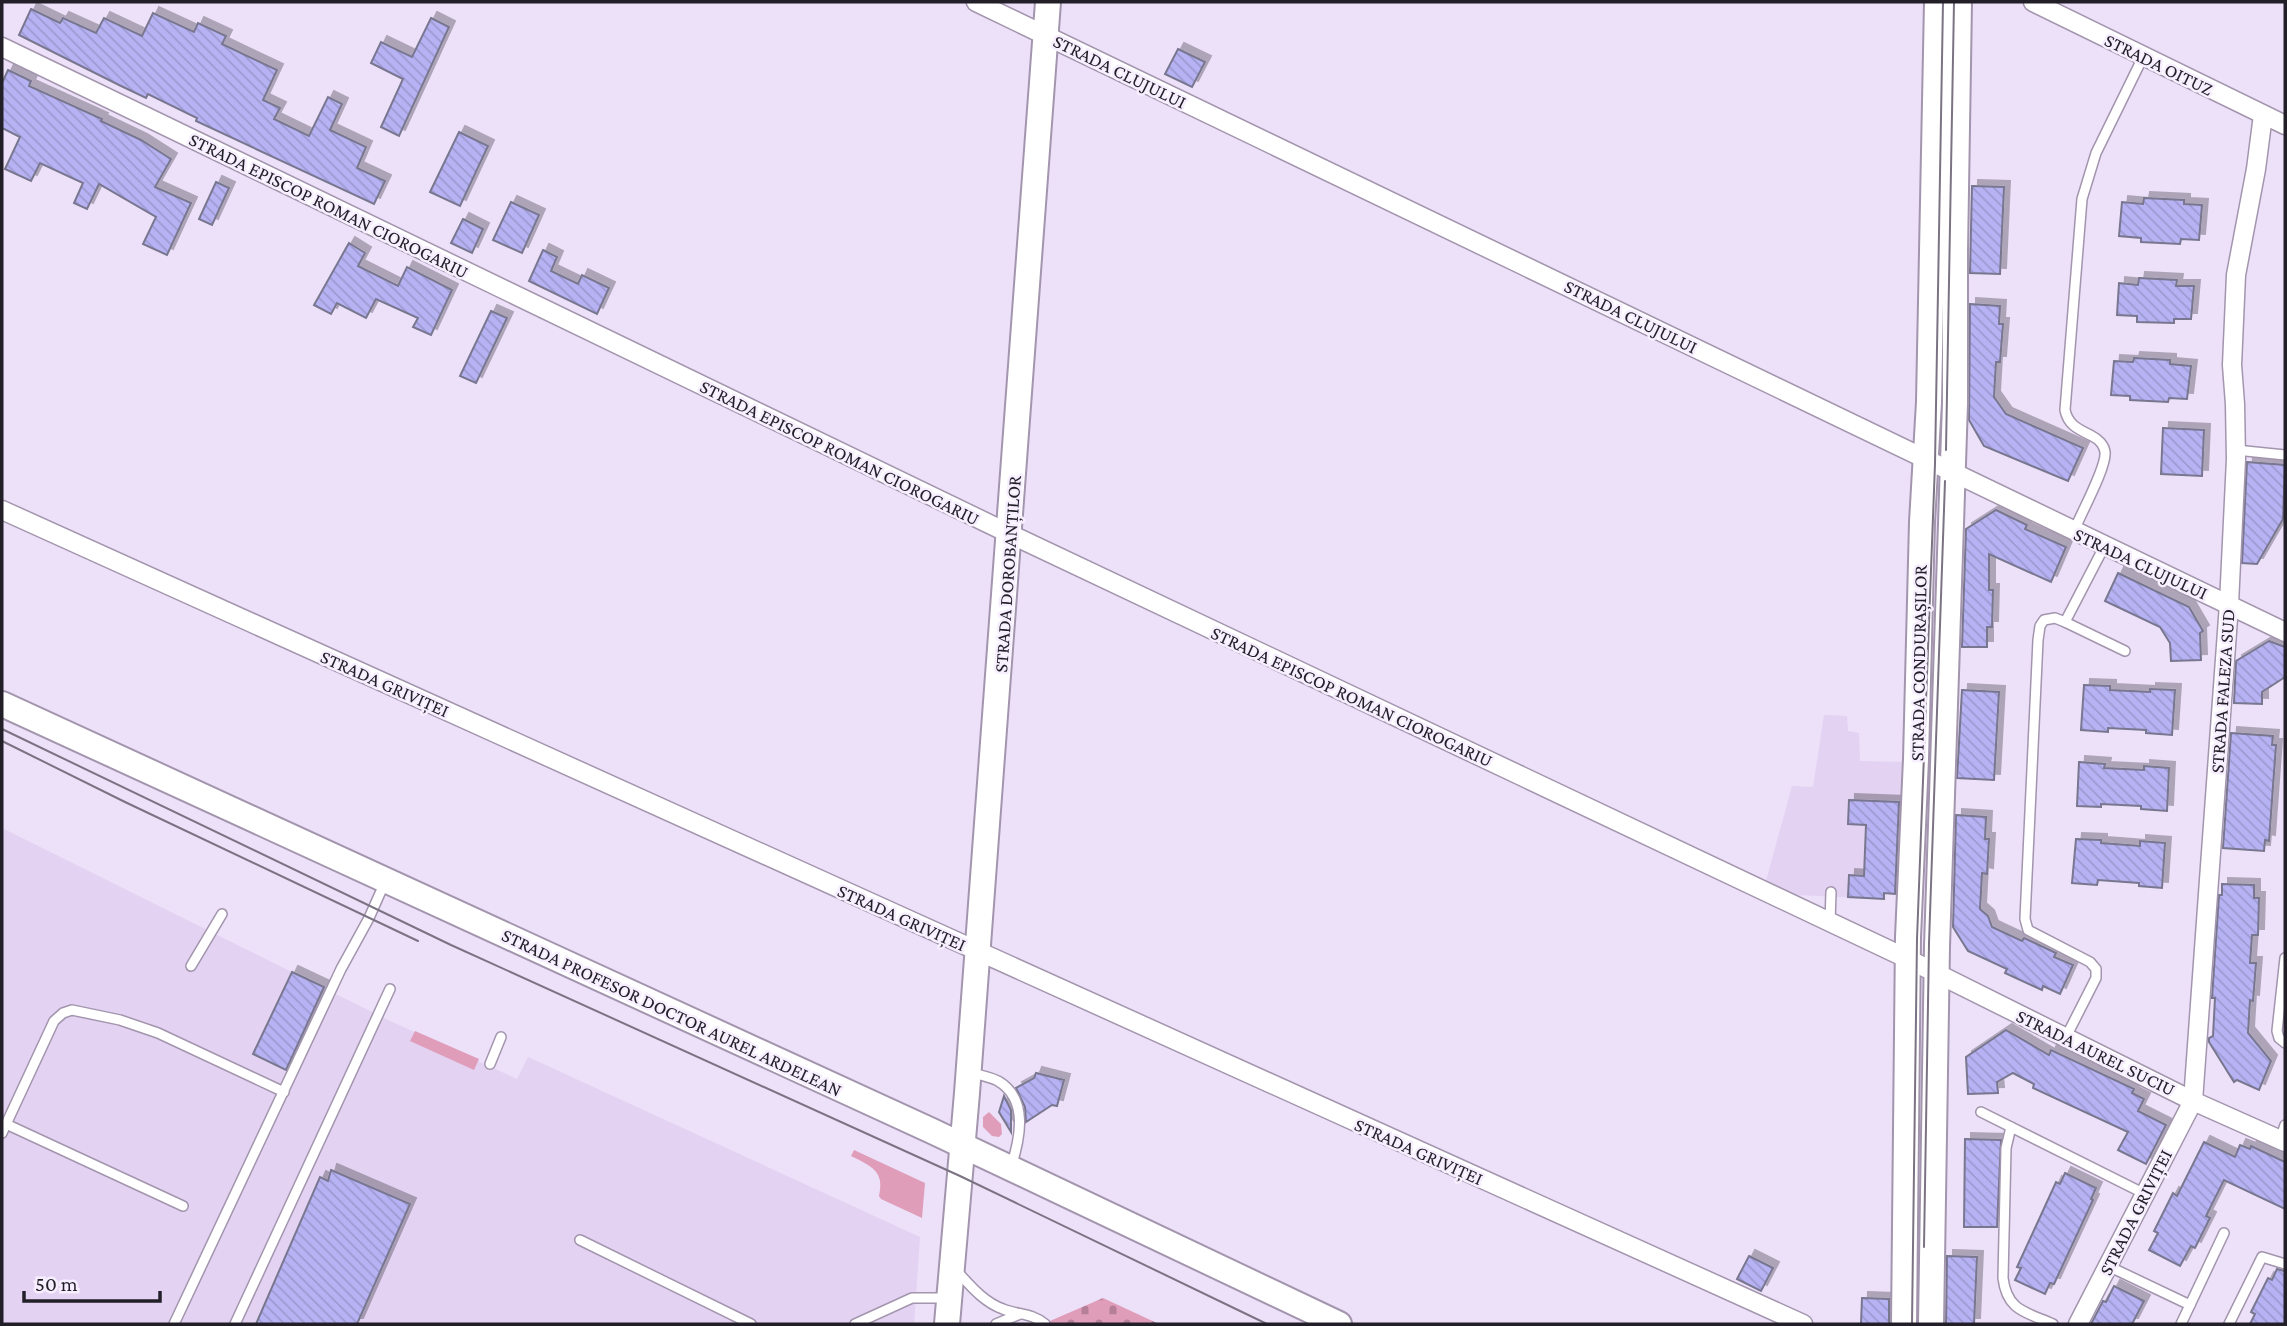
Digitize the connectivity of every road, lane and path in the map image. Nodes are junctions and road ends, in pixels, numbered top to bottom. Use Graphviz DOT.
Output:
graph roads {
  1 [pos="976,2"];
  2 [pos="1048,2"];
  3 [pos="1937,2"];
  4 [pos="1959,2"];
  5 [pos="2033,2"];
  6 [pos="1046,35"];
  7 [pos="2,47"];
  8 [pos="2143,57"];
  9 [pos="2263,115"];
  10 [pos="2285,125"];
  11 [pos="2236,450"];
  12 [pos="2285,455"];
  13 [pos="1925,459"];
  14 [pos="1952,472"];
  15 [pos="2,510"];
  16 [pos="2074,531"];
  17 [pos="1010,534"];
  18 [pos="2105,545"];
  19 [pos="2229,604"];
  20 [pos="2066,622"];
  21 [pos="2285,632"];
  22 [pos="2125,651"];
  23 [pos="2,704"];
  24 [pos="386,880"];
  25 [pos="1831,892"];
  26 [pos="222,914"];
  27 [pos="1830,922"];
  28 [pos="978,952"];
  29 [pos="2285,958"];
  30 [pos="1908,959"];
  31 [pos="191,966"];
  32 [pos="1938,974"];
  33 [pos="390,989"];
  34 [pos="501,1037"];
  35 [pos="2066,1037"];
  36 [pos="2285,1044"];
  37 [pos="490,1063"];
  38 [pos="969,1072"];
  39 [pos="284,1092"];
  40 [pos="2193,1101"];
  41 [pos="1981,1112"];
  42 [pos="2011,1127"];
  43 [pos="4,1128"];
  44 [pos="2283,1136"];
  45 [pos="963,1146"];
  46 [pos="1011,1168"];
  47 [pos="2145,1194"];
  48 [pos="183,1206"];
  49 [pos="2224,1233"];
  50 [pos="580,1240"];
  51 [pos="2285,1264"];
  52 [pos="952,1265"];
  53 [pos="2108,1266"];
  54 [pos="949,1298"];
  55 [pos="2190,1305"];
  56 [pos="1021,1313"];
  57 [pos="174,1324"];
  58 [pos="235,1324"];
  59 [pos="751,1324"];
  60 [pos="855,1324"];
  61 [pos="947,1324"];
  62 [pos="996,1324"];
  63 [pos="1045,1324"];
  64 [pos="1339,1324"];
  65 [pos="1802,1324"];
  66 [pos="1904,1324"];
  67 [pos="1931,1324"];
  68 [pos="2053,1324"];
  69 [pos="2078,1324"];
  70 [pos="2181,1324"];
  71 [pos="2229,1324"];
  1 -- 6 [label="street, STRADA CLUJULUI"];
  2 -- 6 [label="main road, STRADA DOROBANȚILOR"];
  3 -- 13 [label="main road, STRADA CONDURAȘILOR"];
  4 -- 14 [label="main road, STRADA CONDURAȘILOR"];
  5 -- 8 [label="street, STRADA OITUZ"];
  6 -- 13 [label="street, STRADA CLUJULUI"];
  6 -- 17 [label="main road, STRADA DOROBANȚILOR"];
  7 -- 17 [label="street, STRADA EPISCOP ROMAN CIOROGARIU"];
  8 -- 9 [label="street, STRADA OITUZ"];
  8 -- 16 [label="lane"];
  9 -- 10 [label="street, STRADA OITUZ"];
  9 -- 11 [label="street, STRADA FALEZA SUD"];
  11 -- 12 [label="lane"];
  11 -- 19 [label="street, STRADA FALEZA SUD"];
  13 -- 14 [label="street, STRADA CLUJULUI"];
  13 -- 30 [label="main road, STRADA CONDURAȘILOR"];
  14 -- 16 [label="street, STRADA CLUJULUI"];
  14 -- 32 [label="main road, STRADA CONDURAȘILOR"];
  15 -- 28 [label="street, STRADA GRIVIȚEI"];
  16 -- 18 [label="street, STRADA CLUJULUI"];
  17 -- 27 [label="street, STRADA EPISCOP ROMAN CIOROGARIU"];
  17 -- 28 [label="main road, STRADA DOROBANȚILOR"];
  18 -- 19 [label="street, STRADA CLUJULUI"];
  18 -- 20 [label="lane"];
  19 -- 21 [label="street, STRADA CLUJULUI"];
  19 -- 40 [label="street, STRADA FALEZA SUD"];
  20 -- 22 [label="lane"];
  20 -- 35 [label="lane"];
  23 -- 24 [label="main road, STRADA PROFESOR DOCTOR AUREL ARDELEAN"];
  24 -- 39 [label="lane"];
  24 -- 45 [label="main road, STRADA PROFESOR DOCTOR AUREL ARDELEAN"];
  25 -- 27 [label="lane"];
  26 -- 31 [label="lane"];
  27 -- 30 [label="street, STRADA EPISCOP ROMAN CIOROGARIU"];
  28 -- 38 [label="main road, STRADA DOROBANȚILOR"];
  28 -- 65 [label="street, STRADA GRIVIȚEI"];
  29 -- 36 [label="lane"];
  30 -- 32 [label="street, STRADA AUREL SUCIU"];
  30 -- 66 [label="main road, STRADA CONDURAȘILOR"];
  32 -- 35 [label="street, STRADA AUREL SUCIU"];
  32 -- 67 [label="main road, STRADA CONDURAȘILOR"];
  33 -- 58 [label="lane"];
  34 -- 37 [label="lane"];
  35 -- 40 [label="street, STRADA AUREL SUCIU"];
  38 -- 45 [label="main road, STRADA DOROBANȚILOR"];
  38 -- 46 [label="lane"];
  39 -- 43 [label="lane"];
  39 -- 57 [label="lane"];
  40 -- 44 [label="street, STRADA AUREL SUCIU"];
  40 -- 47 [label="street, STRADA GRIVIȚEI"];
  41 -- 42 [label="lane"];
  42 -- 47 [label="lane"];
  42 -- 68 [label="lane"];
  43 -- 48 [label="lane"];
  45 -- 46 [label="main road, STRADA PROFESOR DOCTOR AUREL ARDELEAN"];
  45 -- 52 [label="main road, STRADA DOROBANȚILOR"];
  46 -- 64 [label="main road, STRADA PROFESOR DOCTOR AUREL ARDELEAN"];
  47 -- 53 [label="street, STRADA GRIVIȚEI"];
  49 -- 55 [label="lane"];
  50 -- 59 [label="lane"];
  51 -- 71 [label="lane"];
  52 -- 54 [label="main road, STRADA DOROBANȚILOR"];
  52 -- 56 [label="lane"];
  53 -- 55 [label="lane"];
  53 -- 69 [label="street, STRADA GRIVIȚEI"];
  54 -- 60 [label="lane"];
  54 -- 61 [label="main road, STRADA DOROBANȚILOR"];
  55 -- 70 [label="lane"];
  56 -- 62 [label="lane"];
  56 -- 63 [label="lane"];
}
